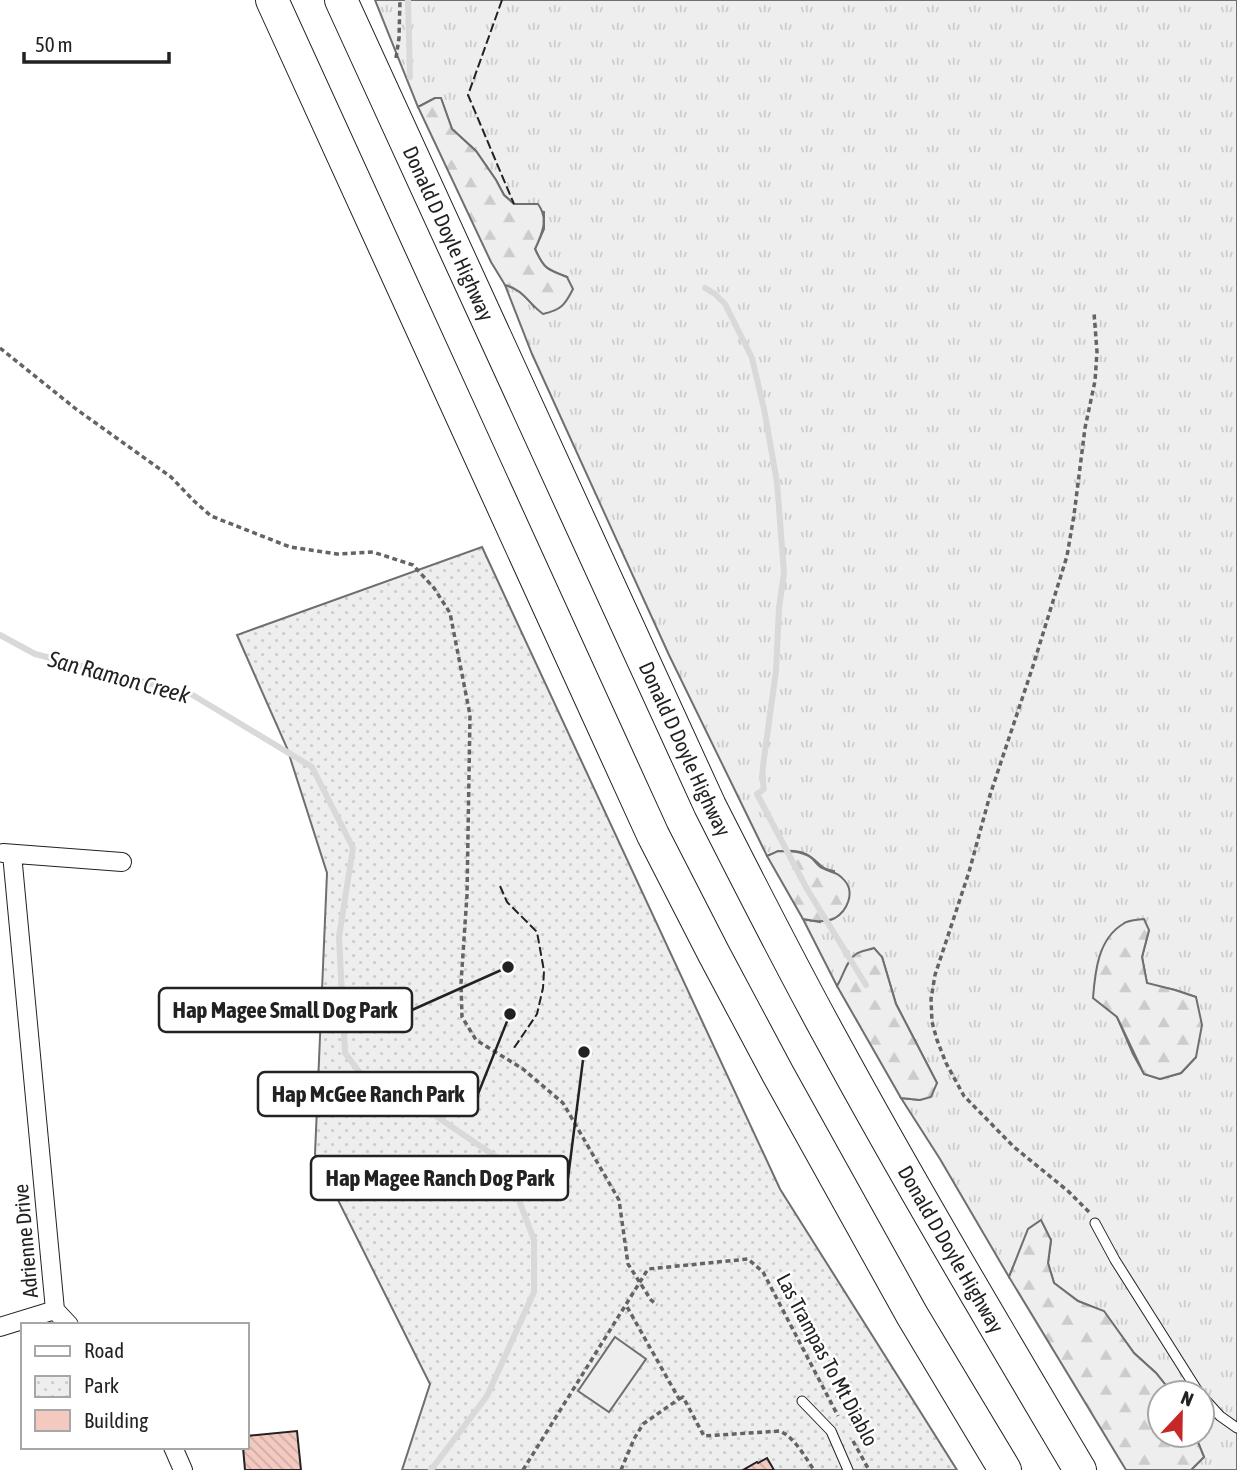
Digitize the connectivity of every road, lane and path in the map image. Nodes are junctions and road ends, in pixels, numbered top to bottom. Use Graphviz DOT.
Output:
graph roads {
  1 [pos="272,0"];
  2 [pos="341,0"];
  3 [pos="400,0"];
  4 [pos="395,65"];
  5 [pos="1094,313"];
  6 [pos="0,348"];
  7 [pos="6,854"];
  8 [pos="122,862"];
  9 [pos="1095,1223"];
  10 [pos="639,1282"];
  11 [pos="626,1305"];
  12 [pos="657,1305"];
  13 [pos="55,1310"];
  14 [pos="67,1323"];
  15 [pos="0,1327"];
  16 [pos="1191,1379"];
  17 [pos="679,1399"];
  18 [pos="802,1401"];
  19 [pos="1216,1412"];
  20 [pos="844,1426"];
  21 [pos="1237,1428"];
  22 [pos="850,1437"];
  23 [pos="174,1449"];
  24 [pos="183,1470"];
  25 [pos="523,1470"];
  26 [pos="621,1470"];
  27 [pos="814,1470"];
  28 [pos="848,1470"];
  29 [pos="869,1470"];
  30 [pos="1005,1470"];
  31 [pos="1080,1470"];
  1 -- 30 [label="highway"];
  2 -- 31 [label="highway, Donald D Doyle Highway"];
  3 -- 4 [label="path"];
  5 -- 9 [label="path"];
  6 -- 10 [label="path"];
  7 -- 8 [label="street"];
  7 -- 13 [label="street, Adrienne Drive"];
  9 -- 16 [label="lane"];
  10 -- 11 [label="path"];
  10 -- 12 [label="path"];
  10 -- 20 [label="path, Las Trampas To Mt Diablo"];
  11 -- 17 [label="path"];
  11 -- 25 [label="path"];
  13 -- 14 [label="street, Adrienne Drive"];
  13 -- 15 [label="street"];
  17 -- 26 [label="path"];
  17 -- 27 [label="path"];
  18 -- 28 [label="lane"];
  19 -- 21 [label="lane"];
  22 -- 29 [label="path, Las Trampas To Mt Diablo"];
  23 -- 24 [label="street"];
}
